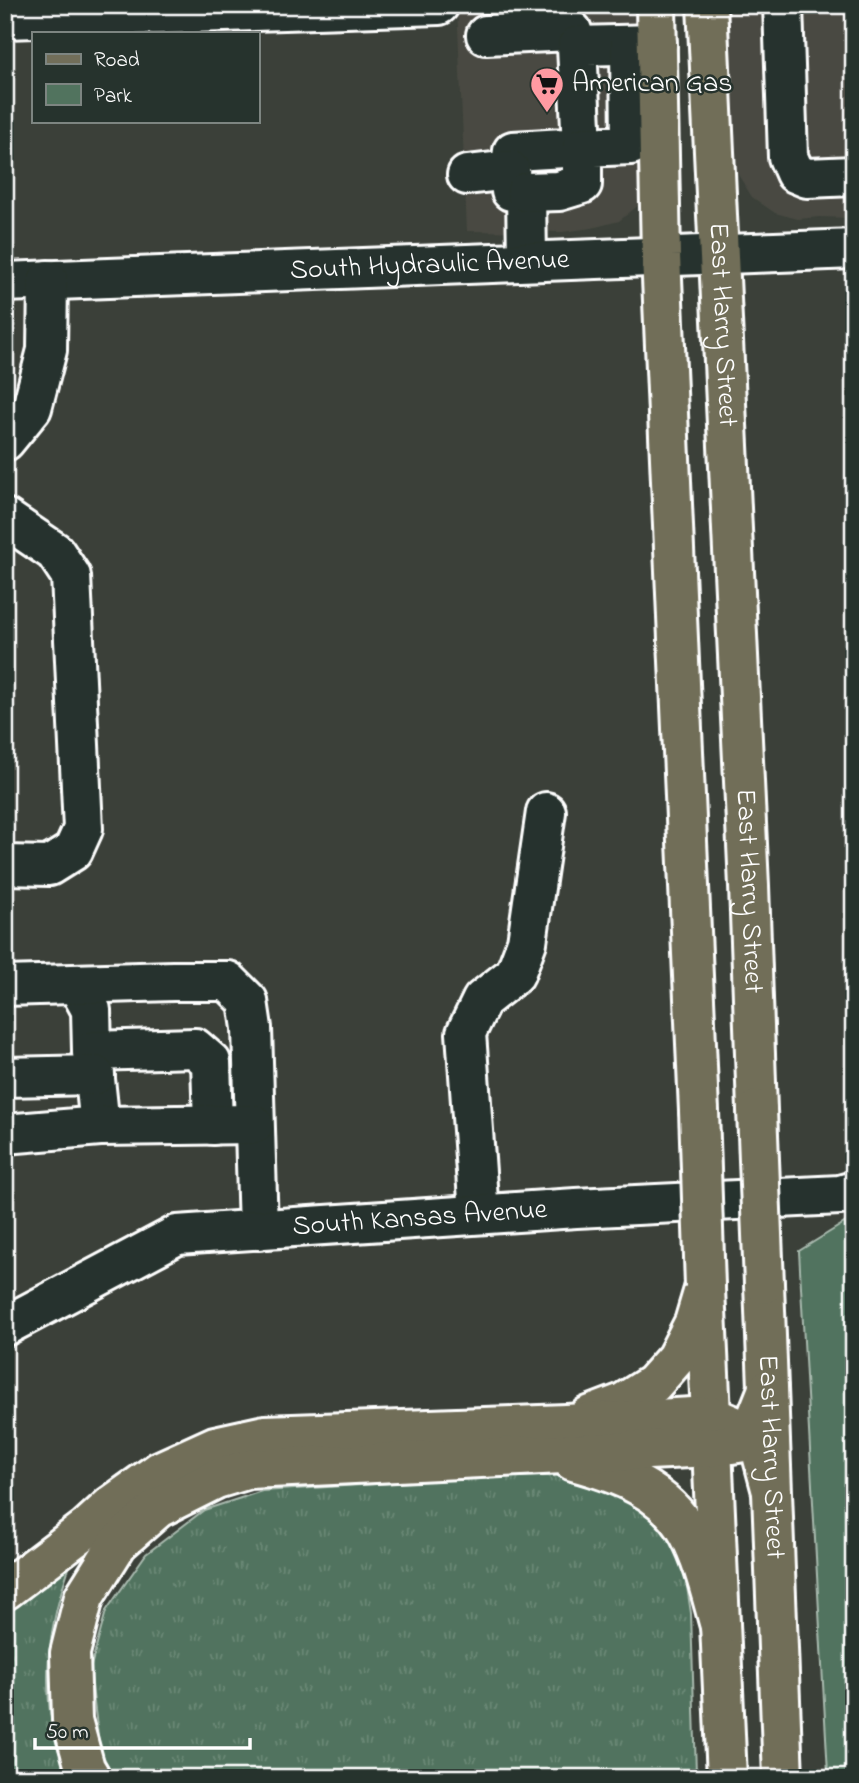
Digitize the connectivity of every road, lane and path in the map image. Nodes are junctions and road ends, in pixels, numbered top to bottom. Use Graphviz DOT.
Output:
graph roads {
  1 [pos="439,5"];
  2 [pos="656,5"];
  3 [pos="707,5"];
  4 [pos="783,5"];
  5 [pos="5,19"];
  6 [pos="486,35"];
  7 [pos="643,44"];
  8 [pos="577,46"];
  9 [pos="645,144"];
  10 [pos="582,147"];
  11 [pos="467,175"];
  12 [pos="854,176"];
  13 [pos="518,181"];
  14 [pos="854,249"];
  15 [pos="719,254"];
  16 [pos="661,256"];
  17 [pos="527,261"];
  18 [pos="48,280"];
  19 [pos="5,282"];
  20 [pos="5,441"];
  21 [pos="5,518"];
  22 [pos="546,812"];
  23 [pos="5,865"];
  24 [pos="77,984"];
  25 [pos="5,986"];
  26 [pos="94,1063"];
  27 [pos="5,1077"];
  28 [pos="254,1124"];
  29 [pos="214,1125"];
  30 [pos="100,1126"];
  31 [pos="5,1134"];
  32 [pos="854,1191"];
  33 [pos="479,1214"];
  34 [pos="258,1230"];
  35 [pos="705,1286"];
  36 [pos="5,1326"];
  37 [pos="768,1389"];
  38 [pos="711,1431"];
  39 [pos="747,1434"];
  40 [pos="556,1439"];
  41 [pos="771,1488"];
  42 [pos="5,1590"];
  43 [pos="720,1626"];
  44 [pos="727,1775"];
  45 [pos="783,1776"];
  46 [pos="91,1778"];
  1 -- 5 [label="street"];
  2 -- 7 [label="main road, East Harry Street"];
  3 -- 15 [label="main road, East Harry Street"];
  4 -- 12 [label="street"];
  6 -- 8 [label="street"];
  7 -- 8 [label="street"];
  7 -- 9 [label="main road, East Harry Street"];
  8 -- 10 [label="street"];
  9 -- 10 [label="street"];
  9 -- 16 [label="main road, East Harry Street"];
  10 -- 13 [label="street"];
  11 -- 13 [label="street"];
  13 -- 17 [label="street"];
  14 -- 15 [label="street, South Hydraulic Avenue"];
  15 -- 16 [label="street, South Hydraulic Avenue"];
  15 -- 37 [label="main road, East Harry Street, bridge"];
  16 -- 17 [label="street, South Hydraulic Avenue"];
  16 -- 35 [label="main road, East Harry Street, bridge"];
  17 -- 18 [label="street, South Hydraulic Avenue"];
  18 -- 19 [label="street, South Hydraulic Avenue"];
  18 -- 20 [label="street"];
  21 -- 23 [label="street"];
  22 -- 33 [label="street"];
  24 -- 25 [label="street"];
  24 -- 26 [label="street"];
  24 -- 28 [label="street"];
  26 -- 27 [label="street"];
  26 -- 29 [label="street"];
  26 -- 30 [label="street"];
  28 -- 29 [label="street"];
  28 -- 34 [label="street"];
  29 -- 30 [label="street"];
  30 -- 31 [label="street"];
  32 -- 33 [label="street, South Kansas Avenue"];
  33 -- 34 [label="street, South Kansas Avenue"];
  34 -- 36 [label="street, South Kansas Avenue"];
  35 -- 38 [label="main road, East Harry Street"];
  35 -- 40 [label="main road"];
  37 -- 39 [label="main road"];
  37 -- 41 [label="main road, East Harry Street"];
  38 -- 39 [label="main road"];
  38 -- 40 [label="main road"];
  38 -- 43 [label="main road, East Harry Street"];
  39 -- 41 [label="main road"];
  40 -- 42 [label="main road"];
  40 -- 43 [label="main road"];
  40 -- 46 [label="main road"];
  41 -- 45 [label="main road, East Harry Street"];
  43 -- 44 [label="main road, East Harry Street"];
}
